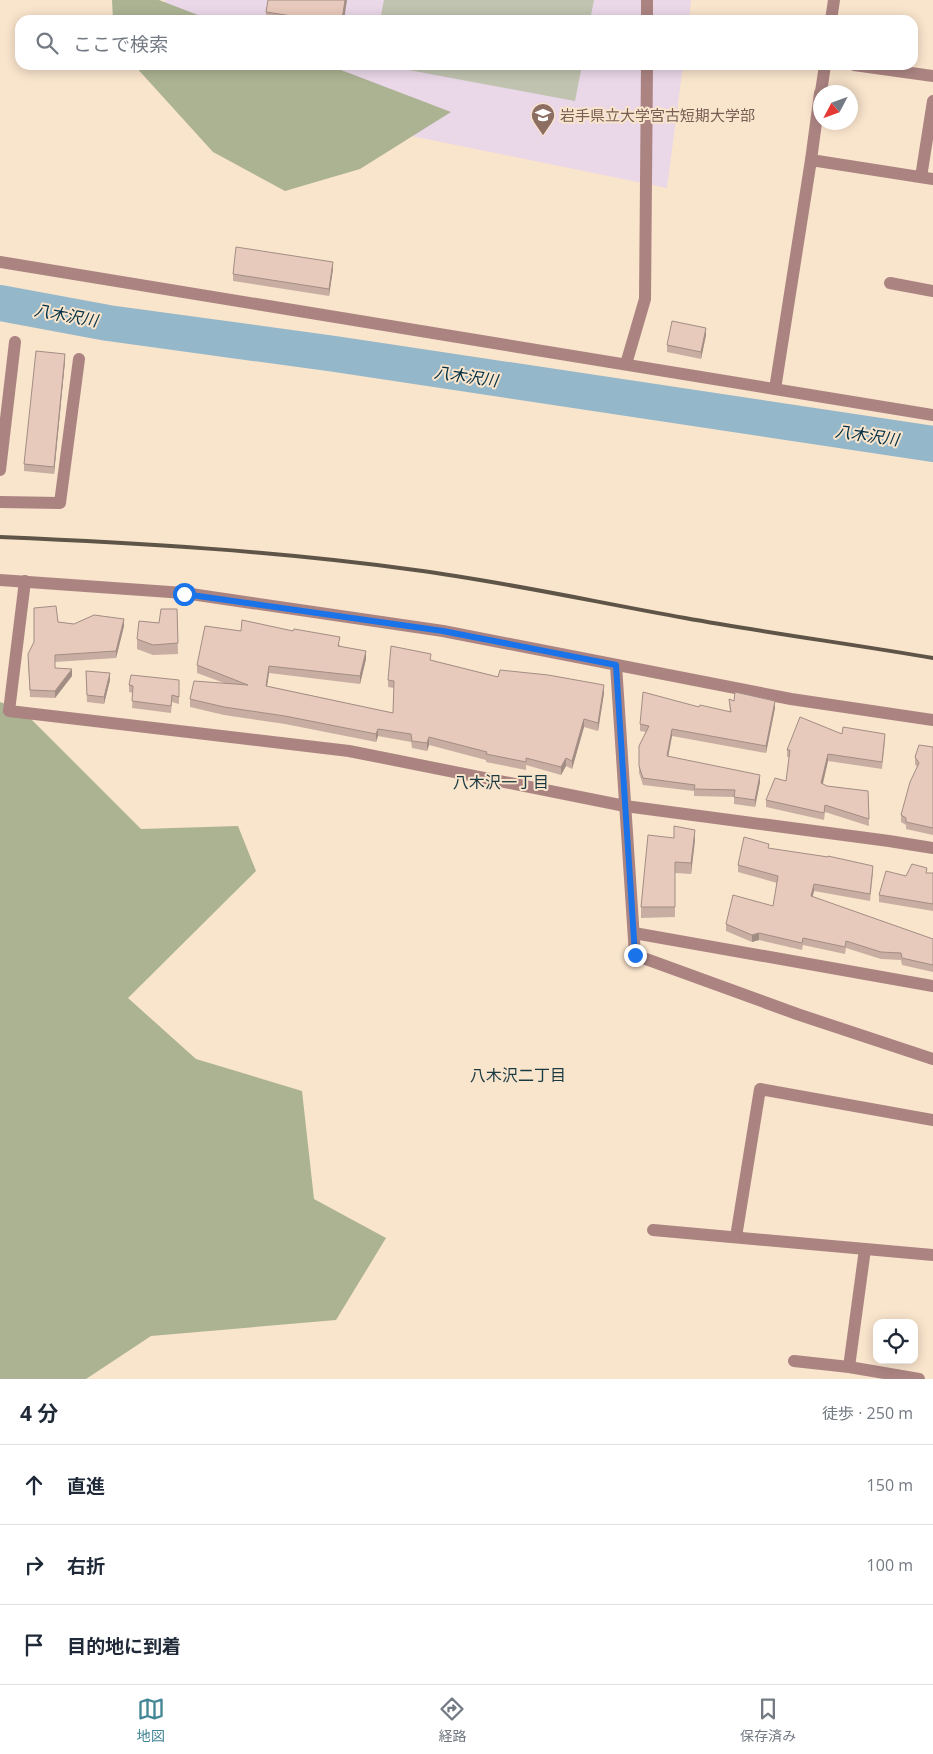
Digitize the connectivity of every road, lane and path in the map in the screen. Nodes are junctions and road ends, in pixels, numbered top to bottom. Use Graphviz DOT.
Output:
graph roads {
  1 [pos="647,0"];
  2 [pos="834,0"];
  3 [pos="647,15"];
  4 [pos="832,15"];
  5 [pos="647,70"];
  6 [pos="824,70"];
  7 [pos="890,70"];
  8 [pos="933,76"];
  9 [pos="822,85"];
  10 [pos="933,101"];
  11 [pos="815,130"];
  12 [pos="811,160"];
  13 [pos="927,178"];
  14 [pos="0,262"];
  15 [pos="890,283"];
  16 [pos="933,291"];
  17 [pos="15,342"];
  18 [pos="79,359"];
  19 [pos="626,364"];
  20 [pos="775,389"];
  21 [pos="933,415"];
  22 [pos="0,470"];
  23 [pos="0,502"];
  24 [pos="0,580"];
  25 [pos="25,582"];
  26 [pos="616,665"];
  27 [pos="933,720"];
  28 [pos="625,806"];
  29 [pos="933,848"];
  30 [pos="634,933"];
  31 [pos="933,986"];
  32 [pos="933,1059"];
  33 [pos="933,1120"];
  34 [pos="653,1230"];
  35 [pos="736,1237"];
  36 [pos="865,1249"];
  37 [pos="933,1255"];
  38 [pos="794,1361"];
  39 [pos="848,1367"];
  40 [pos="919,1379"];
  1 -- 3 [label="street"];
  2 -- 4 [label="street"];
  5 -- 19 [label="street"];
  6 -- 9 [label="street"];
  7 -- 8 [label="street"];
  10 -- 13 [label="street"];
  11 -- 12 [label="street"];
  12 -- 13 [label="street"];
  12 -- 20 [label="street"];
  14 -- 19 [label="street"];
  15 -- 16 [label="street"];
  17 -- 22 [label="street"];
  18 -- 23 [label="street"];
  19 -- 20 [label="street"];
  20 -- 21 [label="street"];
  24 -- 25 [label="street"];
  25 -- 26 [label="street"];
  25 -- 28 [label="street"];
  26 -- 27 [label="street"];
  26 -- 28 [label="street"];
  28 -- 29 [label="street"];
  28 -- 30 [label="street"];
  30 -- 31 [label="street"];
  30 -- 32 [label="street"];
  33 -- 35 [label="street"];
  34 -- 35 [label="street"];
  35 -- 36 [label="street"];
  36 -- 37 [label="street"];
  36 -- 39 [label="street"];
  38 -- 39 [label="street"];
  39 -- 40 [label="street"];
}
